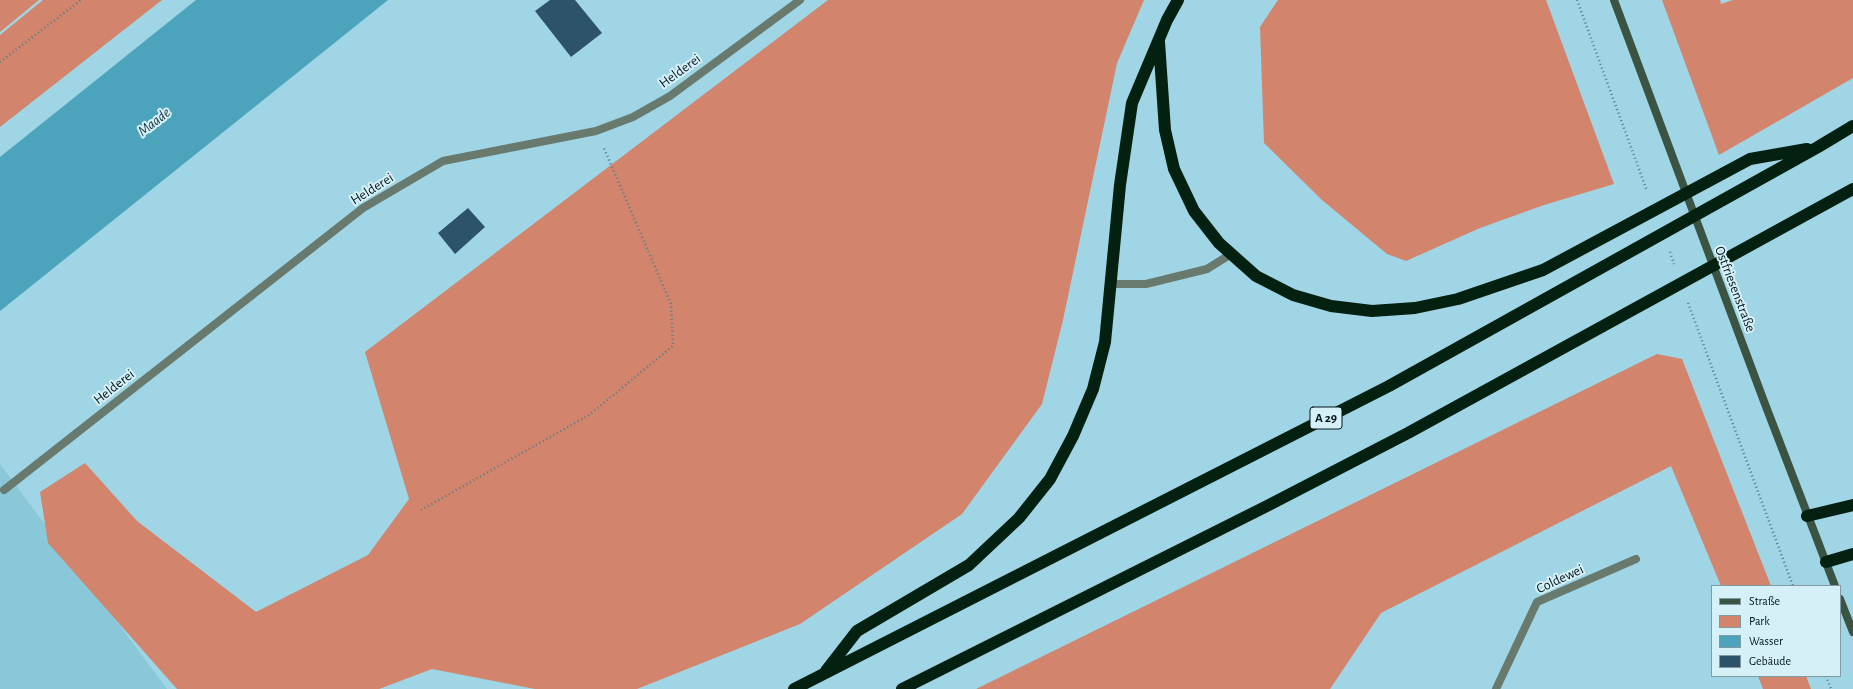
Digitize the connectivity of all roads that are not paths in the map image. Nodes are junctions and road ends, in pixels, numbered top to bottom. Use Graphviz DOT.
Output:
graph roads {
  1 [pos="800,0"];
  2 [pos="1178,0"];
  3 [pos="1614,0"];
  4 [pos="1159,42"];
  5 [pos="1853,126"];
  6 [pos="1818,147"];
  7 [pos="1853,189"];
  8 [pos="1231,254"];
  9 [pos="1110,284"];
  10 [pos="4,490"];
  11 [pos="1853,505"];
  12 [pos="1807,516"];
  13 [pos="1853,554"];
  14 [pos="1636,559"];
  15 [pos="1826,562"];
  16 [pos="1835,585"];
  17 [pos="1841,602"];
  18 [pos="1853,632"];
  19 [pos="824,674"];
  20 [pos="794,689"];
  21 [pos="902,689"];
  22 [pos="1496,689"];
  1 -- 10 [label="street, Helderei"];
  2 -- 4 [label="highway"];
  3 -- 12 [label="main road, Ostfriesenstraße"];
  4 -- 8 [label="highway"];
  4 -- 9 [label="highway"];
  5 -- 6 [label="highway, A 29"];
  6 -- 8 [label="highway"];
  6 -- 19 [label="highway, A 29"];
  7 -- 21 [label="highway"];
  8 -- 9 [label="street"];
  9 -- 19 [label="highway"];
  11 -- 12 [label="highway"];
  12 -- 15 [label="main road, Ostfriesenstraße"];
  13 -- 15 [label="highway"];
  14 -- 22 [label="street, Coldewei"];
  15 -- 16 [label="main road, Ostfriesenstraße"];
  17 -- 18 [label="main road"];
  19 -- 20 [label="highway, A 29"];
}
